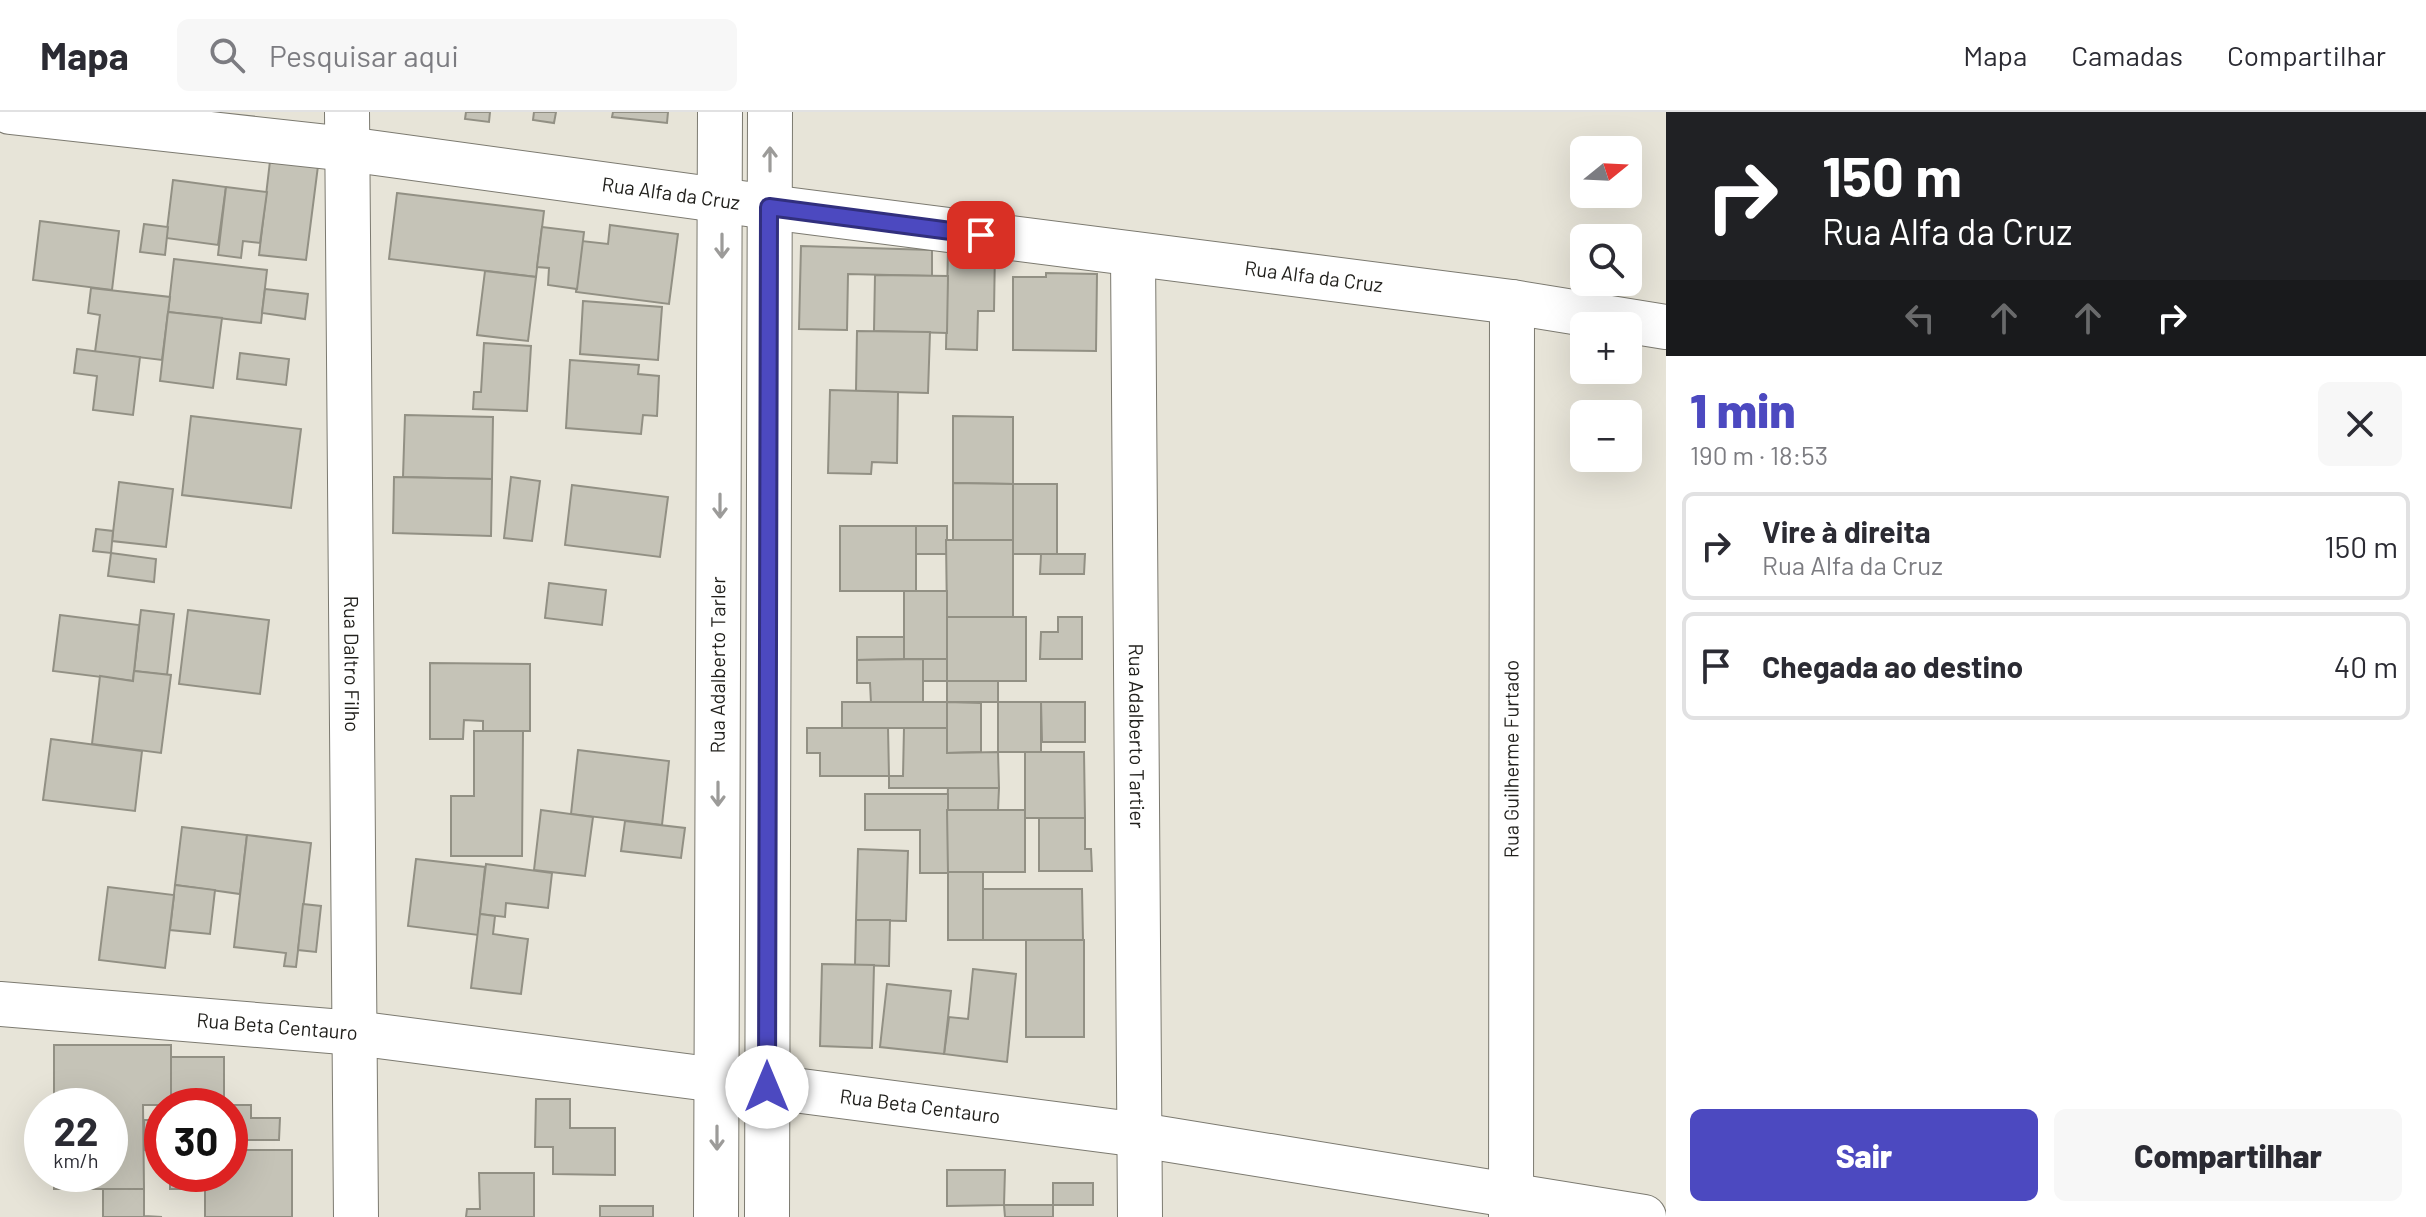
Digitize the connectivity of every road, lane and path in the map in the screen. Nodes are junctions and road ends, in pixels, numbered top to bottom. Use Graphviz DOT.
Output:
graph roads {
  1 [pos="10,112"];
  2 [pos="720,112"];
  3 [pos="770,112"];
  4 [pos="347,131"];
  5 [pos="722,201"];
  6 [pos="769,207"];
  7 [pos="1133,254"];
  8 [pos="1512,302"];
  9 [pos="1666,327"];
  10 [pos="0,1004"];
  11 [pos="355,1033"];
  12 [pos="717,1081"];
  13 [pos="767,1087"];
  14 [pos="1140,1135"];
  15 [pos="1511,1207"];
  16 [pos="356,1217"];
  17 [pos="716,1217"];
  18 [pos="767,1217"];
  19 [pos="1140,1217"];
  20 [pos="1644,1217"];
  1 -- 4 [label="street, Rua Alfa da Cruz"];
  2 -- 5 [label="street, Rua Adalberto Tarler"];
  6 -- 3 [label="street, one-way"];
  4 -- 5 [label="street, Rua Alfa da Cruz"];
  4 -- 11 [label="street, Rua Daltro Filho"];
  5 -- 6 [label="street, Rua Alfa da Cruz"];
  5 -- 12 [label="street, Rua Adalberto Tarler, one-way"];
  6 -- 7 [label="street, Rua Alfa da Cruz"];
  6 -- 13 [label="street"];
  7 -- 8 [label="street, Rua Alfa da Cruz"];
  7 -- 14 [label="street, Rua Adalberto Tartier"];
  8 -- 9 [label="street, Rua Alfa da Cruz"];
  8 -- 15 [label="street, Rua Guilherme Furtado"];
  10 -- 11 [label="street, Rua Beta Centauro"];
  11 -- 12 [label="street, Rua Beta Centauro"];
  11 -- 16 [label="street, Rua Daltro Filho"];
  12 -- 13 [label="street, Rua Beta Centauro"];
  12 -- 17 [label="street, Rua Adalberto Tarler, one-way"];
  13 -- 14 [label="street, Rua Beta Centauro"];
  13 -- 18 [label="street"];
  14 -- 15 [label="street, Rua Beta Centauro"];
  14 -- 19 [label="street, Rua Adalberto Tartier"];
  15 -- 20 [label="street, Rua Beta Centauro"];
}
